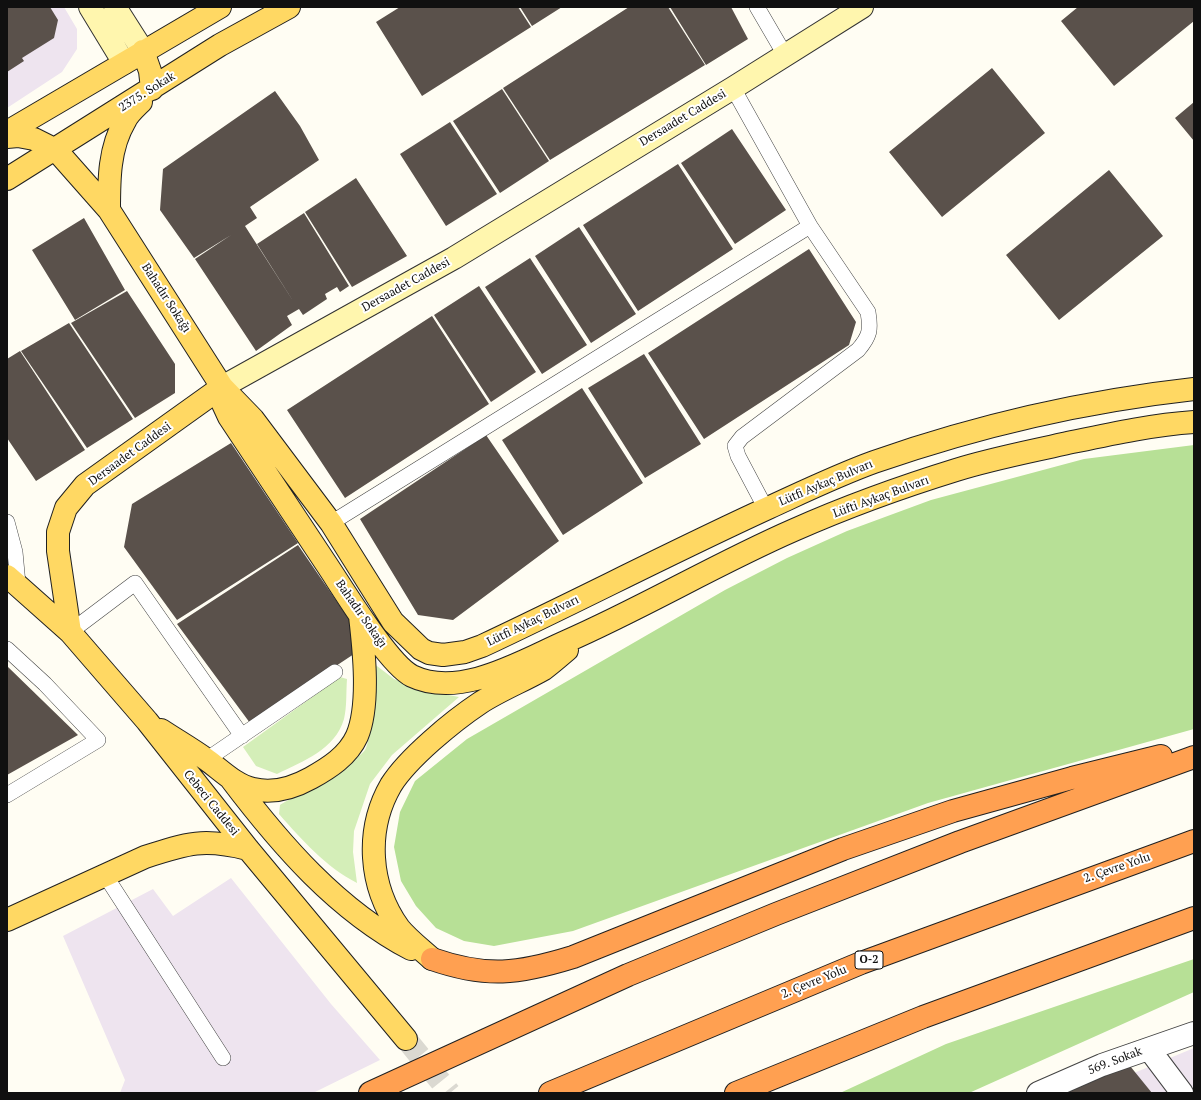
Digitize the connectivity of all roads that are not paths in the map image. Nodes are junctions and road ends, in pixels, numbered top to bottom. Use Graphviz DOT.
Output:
graph roads {
  1 [pos="90,7"];
  2 [pos="115,7"];
  3 [pos="220,7"];
  4 [pos="288,7"];
  5 [pos="757,7"];
  6 [pos="862,7"];
  7 [pos="144,51"];
  8 [pos="785,55"];
  9 [pos="124,62"];
  10 [pos="733,88"];
  11 [pos="152,89"];
  12 [pos="7,132"];
  13 [pos="7,137"];
  14 [pos="56,150"];
  15 [pos="7,179"];
  16 [pos="109,210"];
  17 [pos="810,226"];
  18 [pos="222,387"];
  19 [pos="1194,389"];
  20 [pos="1194,422"];
  21 [pos="766,508"];
  22 [pos="7,522"];
  23 [pos="331,523"];
  24 [pos="12,580"];
  25 [pos="360,616"];
  26 [pos="70,632"];
  27 [pos="588,632"];
  28 [pos="482,646"];
  29 [pos="7,649"];
  30 [pos="335,672"];
  31 [pos="147,721"];
  32 [pos="242,736"];
  33 [pos="1194,749"];
  34 [pos="1194,757"];
  35 [pos="206,760"];
  36 [pos="229,777"];
  37 [pos="7,795"];
  38 [pos="1194,841"];
  39 [pos="248,850"];
  40 [pos="105,875"];
  41 [pos="1194,918"];
  42 [pos="7,920"];
  43 [pos="432,959"];
  44 [pos="1194,1033"];
  45 [pos="406,1039"];
  46 [pos="1149,1048"];
  47 [pos="223,1058"];
  48 [pos="370,1093"];
  49 [pos="550,1093"];
  50 [pos="736,1093"];
  51 [pos="1038,1093"];
  52 [pos="1182,1093"];
  1 -- 9 [label="street"];
  2 -- 7 [label="street"];
  3 -- 7 [label="main road"];
  4 -- 11 [label="main road, 2375. Sokak"];
  5 -- 8 [label="lane"];
  6 -- 8 [label="street, Dersaadet Caddesi"];
  7 -- 9 [label="main road"];
  7 -- 11 [label="main road"];
  8 -- 10 [label="street, Dersaadet Caddesi"];
  9 -- 11 [label="main road"];
  9 -- 12 [label="main road"];
  10 -- 17 [label="lane"];
  10 -- 18 [label="street, Dersaadet Caddesi"];
  11 -- 14 [label="main road, 2375. Sokak"];
  11 -- 16 [label="main road"];
  13 -- 14 [label="main road"];
  14 -- 15 [label="main road, 2375. Sokak"];
  14 -- 16 [label="main road, Bahadır Sokağı"];
  16 -- 18 [label="main road, Bahadır Sokağı"];
  17 -- 21 [label="lane"];
  17 -- 23 [label="lane"];
  18 -- 23 [label="main road, Bahadır Sokağı"];
  18 -- 25 [label="main road, Bahadır Sokağı"];
  18 -- 26 [label="main road, Dersaadet Caddesi"];
  19 -- 21 [label="main road, Lütfi Aykaç Bulvarı"];
  20 -- 27 [label="main road, Lüfti Aykaç Bulvarı"];
  21 -- 28 [label="main road, Lütfi Aykaç Bulvarı"];
  22 -- 24 [label="lane"];
  23 -- 28 [label="main road, Bahadır Sokağı"];
  24 -- 26 [label="main road, Cebeci Caddesi"];
  25 -- 27 [label="main road, Bahadır Sokağı"];
  25 -- 36 [label="main road"];
  26 -- 31 [label="main road, Cebeci Caddesi"];
  26 -- 32 [label="lane"];
  27 -- 43 [label="main road"];
  29 -- 37 [label="lane"];
  30 -- 32 [label="lane"];
  31 -- 35 [label="main road"];
  31 -- 39 [label="main road, Cebeci Caddesi"];
  32 -- 35 [label="lane"];
  33 -- 43 [label="highway"];
  34 -- 48 [label="highway"];
  35 -- 36 [label="main road"];
  36 -- 43 [label="main road"];
  38 -- 49 [label="highway, 2. Çevre Yolu / O-2"];
  39 -- 40 [label="main road"];
  39 -- 45 [label="main road, Cebeci Caddesi"];
  40 -- 42 [label="main road"];
  40 -- 47 [label="lane"];
  41 -- 50 [label="highway"];
  44 -- 46 [label="street, 569. Sokak"];
  46 -- 51 [label="street, 569. Sokak"];
  46 -- 52 [label="street"];
}
